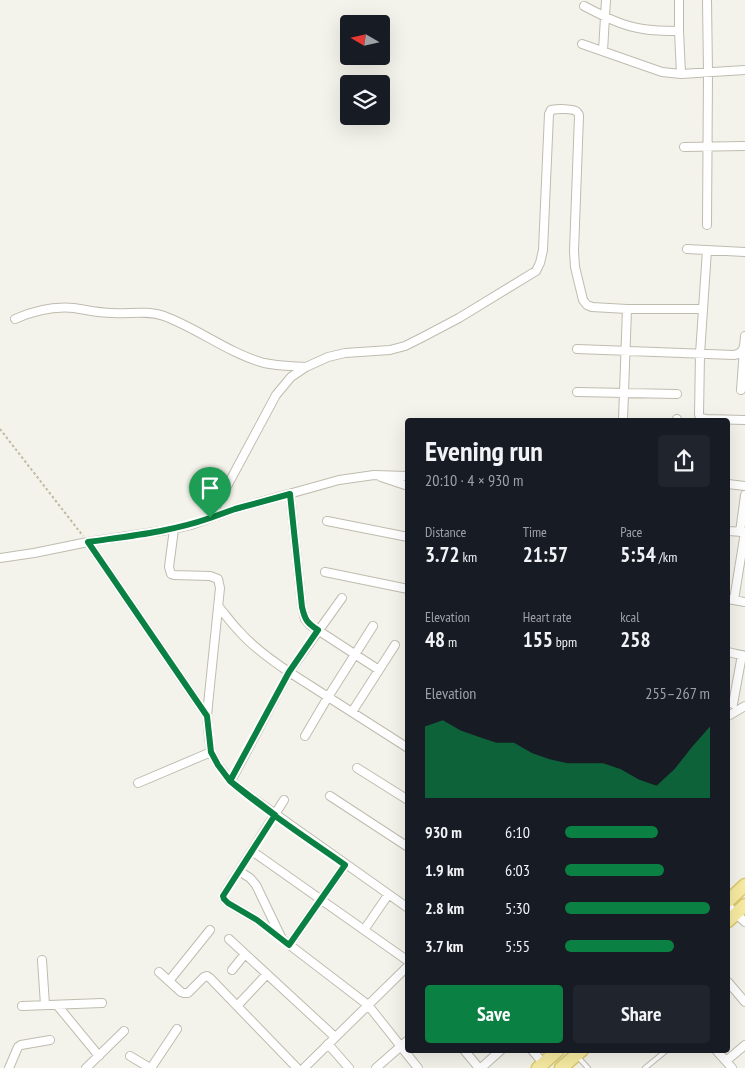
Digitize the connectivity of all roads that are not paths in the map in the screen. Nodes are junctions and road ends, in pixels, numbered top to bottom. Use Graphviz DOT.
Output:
graph roads {
  1 [pos="606,0"];
  2 [pos="680,0"];
  3 [pos="707,0"];
  4 [pos="584,6"];
  5 [pos="606,17"];
  6 [pos="679,31"];
  7 [pos="582,44"];
  8 [pos="603,51"];
  9 [pos="745,70"];
  10 [pos="708,72"];
  11 [pos="681,74"];
  12 [pos="745,146"];
  13 [pos="684,147"];
  14 [pos="708,147"];
  15 [pos="707,225"];
  16 [pos="687,249"];
  17 [pos="707,250"];
  18 [pos="745,252"];
  19 [pos="627,309"];
  20 [pos="703,309"];
  21 [pos="15,319"];
  22 [pos="745,336"];
  23 [pos="744,347"];
  24 [pos="577,349"];
  25 [pos="625,351"];
  26 [pos="700,354"];
  27 [pos="306,367"];
  28 [pos="742,390"];
  29 [pos="577,392"];
  30 [pos="624,393"];
  31 [pos="677,394"];
  32 [pos="623,418"];
  33 [pos="701,418"];
  34 [pos="730,419"];
  35 [pos="745,420"];
  36 [pos="374,474"];
  37 [pos="405,476"];
  38 [pos="730,484"];
  39 [pos="405,485"];
  40 [pos="745,486"];
  41 [pos="290,494"];
  42 [pos="745,494"];
  43 [pos="210,518"];
  44 [pos="327,521"];
  45 [pos="174,529"];
  46 [pos="730,531"];
  47 [pos="743,532"];
  48 [pos="405,536"];
  49 [pos="88,542"];
  50 [pos="0,558"];
  51 [pos="325,572"];
  52 [pos="405,587"];
  53 [pos="342,598"];
  54 [pos="731,599"];
  55 [pos="745,602"];
  56 [pos="218,606"];
  57 [pos="373,626"];
  58 [pos="318,630"];
  59 [pos="395,645"];
  60 [pos="730,652"];
  61 [pos="355,654"];
  62 [pos="744,655"];
  63 [pos="379,670"];
  64 [pos="289,672"];
  65 [pos="328,697"];
  66 [pos="730,704"];
  67 [pos="745,706"];
  68 [pos="352,712"];
  69 [pos="730,715"];
  70 [pos="207,716"];
  71 [pos="305,736"];
  72 [pos="405,746"];
  73 [pos="211,752"];
  74 [pos="357,768"];
  75 [pos="230,781"];
  76 [pos="138,783"];
  77 [pos="330,796"];
  78 [pos="405,798"];
  79 [pos="284,800"];
  80 [pos="275,815"];
  81 [pos="405,846"];
  82 [pos="252,851"];
  83 [pos="345,865"];
  84 [pos="239,871"];
  85 [pos="745,885"];
  86 [pos="388,895"];
  87 [pos="730,899"];
  88 [pos="321,900"];
  89 [pos="405,906"];
  90 [pos="734,911"];
  91 [pos="745,922"];
  92 [pos="210,930"];
  93 [pos="364,930"];
  94 [pos="282,939"];
  95 [pos="229,940"];
  96 [pos="289,945"];
  97 [pos="245,954"];
  98 [pos="405,958"];
  99 [pos="42,960"];
  100 [pos="405,969"];
  101 [pos="232,970"];
  102 [pos="159,972"];
  103 [pos="267,974"];
  104 [pos="170,981"];
  105 [pos="730,984"];
  106 [pos="745,1002"];
  107 [pos="102,1003"];
  108 [pos="45,1005"];
  109 [pos="57,1005"];
  110 [pos="368,1005"];
  111 [pos="22,1006"];
  112 [pos="237,1006"];
  113 [pos="177,1029"];
  114 [pos="124,1031"];
  115 [pos="335,1037"];
  116 [pos="50,1040"];
  117 [pos="405,1043"];
  118 [pos="328,1044"];
  119 [pos="745,1045"];
  120 [pos="401,1046"];
  121 [pos="405,1051"];
  122 [pos="406,1053"];
  123 [pos="467,1053"];
  124 [pos="498,1053"];
  125 [pos="534,1053"];
  126 [pos="555,1053"];
  127 [pos="578,1053"];
  128 [pos="580,1053"];
  129 [pos="664,1053"];
  130 [pos="718,1053"];
  131 [pos="99,1056"];
  132 [pos="130,1056"];
  133 [pos="727,1065"];
  134 [pos="540,1066"];
  135 [pos="11,1067"];
  136 [pos="86,1068"];
  137 [pos="150,1068"];
  138 [pos="297,1068"];
  139 [pos="304,1068"];
  140 [pos="349,1068"];
  141 [pos="376,1068"];
  142 [pos="418,1068"];
  143 [pos="480,1068"];
  144 [pos="561,1068"];
  145 [pos="588,1068"];
  146 [pos="646,1068"];
  1 -- 5 [label="street"];
  2 -- 6 [label="street"];
  3 -- 10 [label="street"];
  4 -- 5 [label="street"];
  5 -- 6 [label="street"];
  5 -- 8 [label="street"];
  6 -- 11 [label="street"];
  7 -- 8 [label="street"];
  8 -- 11 [label="street"];
  9 -- 10 [label="street"];
  10 -- 11 [label="street"];
  10 -- 14 [label="street"];
  12 -- 14 [label="street"];
  13 -- 14 [label="street"];
  14 -- 15 [label="street"];
  16 -- 17 [label="street"];
  17 -- 18 [label="street"];
  17 -- 20 [label="street"];
  19 -- 20 [label="street"];
  19 -- 25 [label="street"];
  19 -- 27 [label="street"];
  20 -- 26 [label="street"];
  21 -- 27 [label="street"];
  22 -- 23 [label="street"];
  23 -- 26 [label="street"];
  23 -- 28 [label="street"];
  24 -- 25 [label="street"];
  25 -- 26 [label="street"];
  25 -- 30 [label="street"];
  26 -- 33 [label="street"];
  27 -- 43 [label="street"];
  29 -- 30 [label="street"];
  30 -- 31 [label="street"];
  30 -- 32 [label="street"];
  34 -- 35 [label="street"];
  36 -- 37 [label="street"];
  36 -- 39 [label="street"];
  36 -- 41 [label="street"];
  38 -- 40 [label="street"];
  41 -- 43 [label="street"];
  41 -- 58 [label="street"];
  42 -- 47 [label="street"];
  43 -- 45 [label="street"];
  44 -- 48 [label="street"];
  45 -- 49 [label="street"];
  45 -- 56 [label="street"];
  46 -- 47 [label="street"];
  47 -- 54 [label="street"];
  49 -- 50 [label="street"];
  49 -- 70 [label="street"];
  51 -- 52 [label="street"];
  53 -- 58 [label="street"];
  54 -- 55 [label="street"];
  56 -- 64 [label="street"];
  56 -- 70 [label="street"];
  57 -- 61 [label="street"];
  58 -- 61 [label="street"];
  58 -- 64 [label="street"];
  59 -- 63 [label="street"];
  60 -- 62 [label="street"];
  61 -- 63 [label="street"];
  61 -- 65 [label="street"];
  62 -- 66 [label="street"];
  63 -- 68 [label="street"];
  64 -- 65 [label="street"];
  64 -- 75 [label="street"];
  65 -- 68 [label="street"];
  65 -- 71 [label="street"];
  66 -- 67 [label="street"];
  67 -- 69 [label="street"];
  68 -- 72 [label="street"];
  70 -- 73 [label="street"];
  73 -- 75 [label="street"];
  73 -- 76 [label="street"];
  74 -- 78 [label="street"];
  75 -- 80 [label="street"];
  77 -- 81 [label="street"];
  79 -- 80 [label="street"];
  80 -- 82 [label="street"];
  80 -- 83 [label="street"];
  82 -- 84 [label="street"];
  82 -- 88 [label="street"];
  83 -- 86 [label="street"];
  83 -- 88 [label="street"];
  84 -- 94 [label="street"];
  84 -- 94 [label="street"];
  85 -- 87 [label="main road"];
  86 -- 89 [label="street"];
  86 -- 93 [label="street"];
  88 -- 93 [label="street"];
  88 -- 96 [label="street"];
  90 -- 91 [label="street"];
  92 -- 104 [label="street"];
  93 -- 98 [label="street"];
  94 -- 96 [label="street"];
  95 -- 97 [label="street"];
  96 -- 110 [label="street"];
  97 -- 101 [label="street"];
  97 -- 103 [label="street"];
  99 -- 108 [label="street"];
  100 -- 110 [label="street"];
  102 -- 104 [label="street"];
  103 -- 112 [label="street"];
  103 -- 115 [label="street"];
  104 -- 112 [label="street"];
  105 -- 106 [label="street"];
  107 -- 109 [label="street"];
  108 -- 109 [label="street"];
  108 -- 111 [label="street"];
  109 -- 131 [label="street"];
  110 -- 115 [label="street"];
  110 -- 120 [label="street"];
  112 -- 138 [label="street"];
  113 -- 137 [label="street"];
  114 -- 131 [label="street"];
  115 -- 118 [label="street"];
  116 -- 135 [label="street"];
  117 -- 120 [label="street"];
  118 -- 139 [label="street"];
  118 -- 140 [label="street"];
  119 -- 133 [label="street"];
  120 -- 121 [label="street"];
  120 -- 141 [label="street"];
  122 -- 142 [label="street"];
  123 -- 143 [label="street"];
  124 -- 143 [label="street"];
  125 -- 134 [label="street"];
  126 -- 134 [label="main road"];
  127 -- 144 [label="main road"];
  128 -- 145 [label="lane"];
  129 -- 146 [label="lane"];
  130 -- 133 [label="street"];
  131 -- 136 [label="street"];
  132 -- 137 [label="street"];
}
